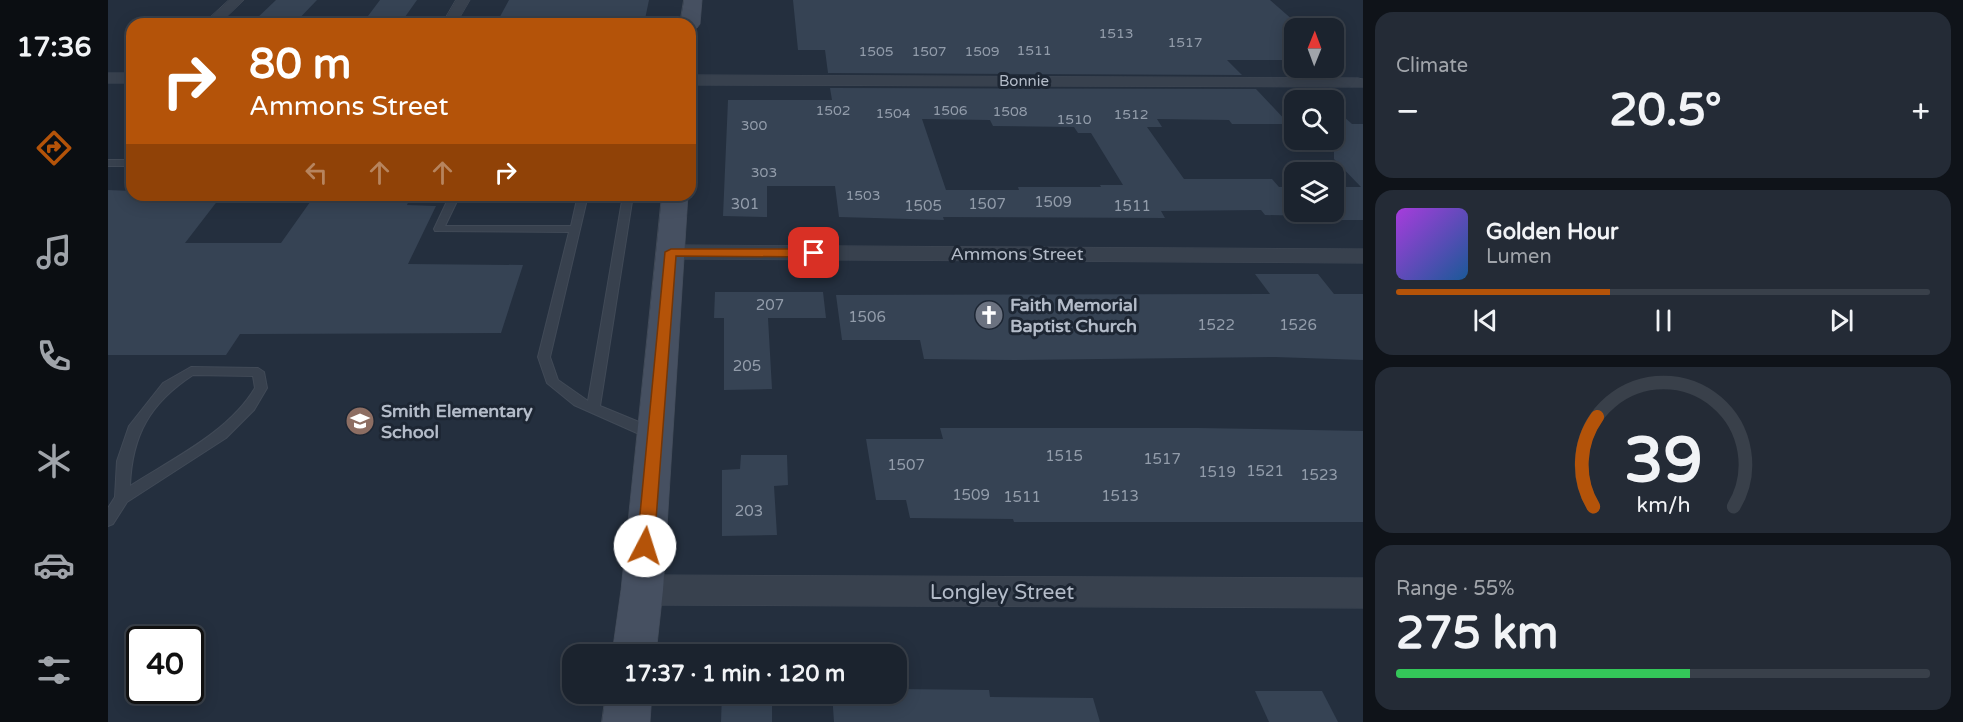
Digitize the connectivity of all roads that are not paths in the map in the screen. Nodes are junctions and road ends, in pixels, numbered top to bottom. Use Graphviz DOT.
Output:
graph roads {
  1 [pos="237,0"];
  2 [pos="463,0"];
  3 [pos="693,0"];
  4 [pos="217,18"];
  5 [pos="452,18"];
  6 [pos="691,18"];
  7 [pos="108,78"];
  8 [pos="126,78"];
  9 [pos="696,80"];
  10 [pos="1358,83"];
  11 [pos="108,163"];
  12 [pos="126,163"];
  13 [pos="452,201"];
  14 [pos="582,201"];
  15 [pos="627,201"];
  16 [pos="675,201"];
  17 [pos="575,229"];
  18 [pos="671,252"];
  19 [pos="1363,256"];
  20 [pos="593,408"];
  21 [pos="655,434"];
  22 [pos="122,498"];
  23 [pos="108,520"];
  24 [pos="642,590"];
  25 [pos="1363,593"];
  26 [pos="635,644"];
  27 [pos="628,704"];
  28 [pos="626,722"];
  1 -- 4 [label="street"];
  2 -- 5 [label="street"];
  3 -- 6 [label="street"];
  7 -- 8 [label="street"];
  9 -- 10 [label="street, Bonnie"];
  11 -- 12 [label="lane"];
  13 -- 17 [label="lane"];
  14 -- 17 [label="lane"];
  15 -- 20 [label="lane"];
  16 -- 18 [label="street"];
  17 -- 20 [label="lane"];
  18 -- 19 [label="street, Ammons Street"];
  18 -- 21 [label="street"];
  20 -- 21 [label="lane"];
  21 -- 24 [label="street"];
  22 -- 22 [label="lane"];
  22 -- 23 [label="lane"];
  24 -- 25 [label="street, Longley Street"];
  24 -- 26 [label="street"];
  27 -- 28 [label="street"];
}
